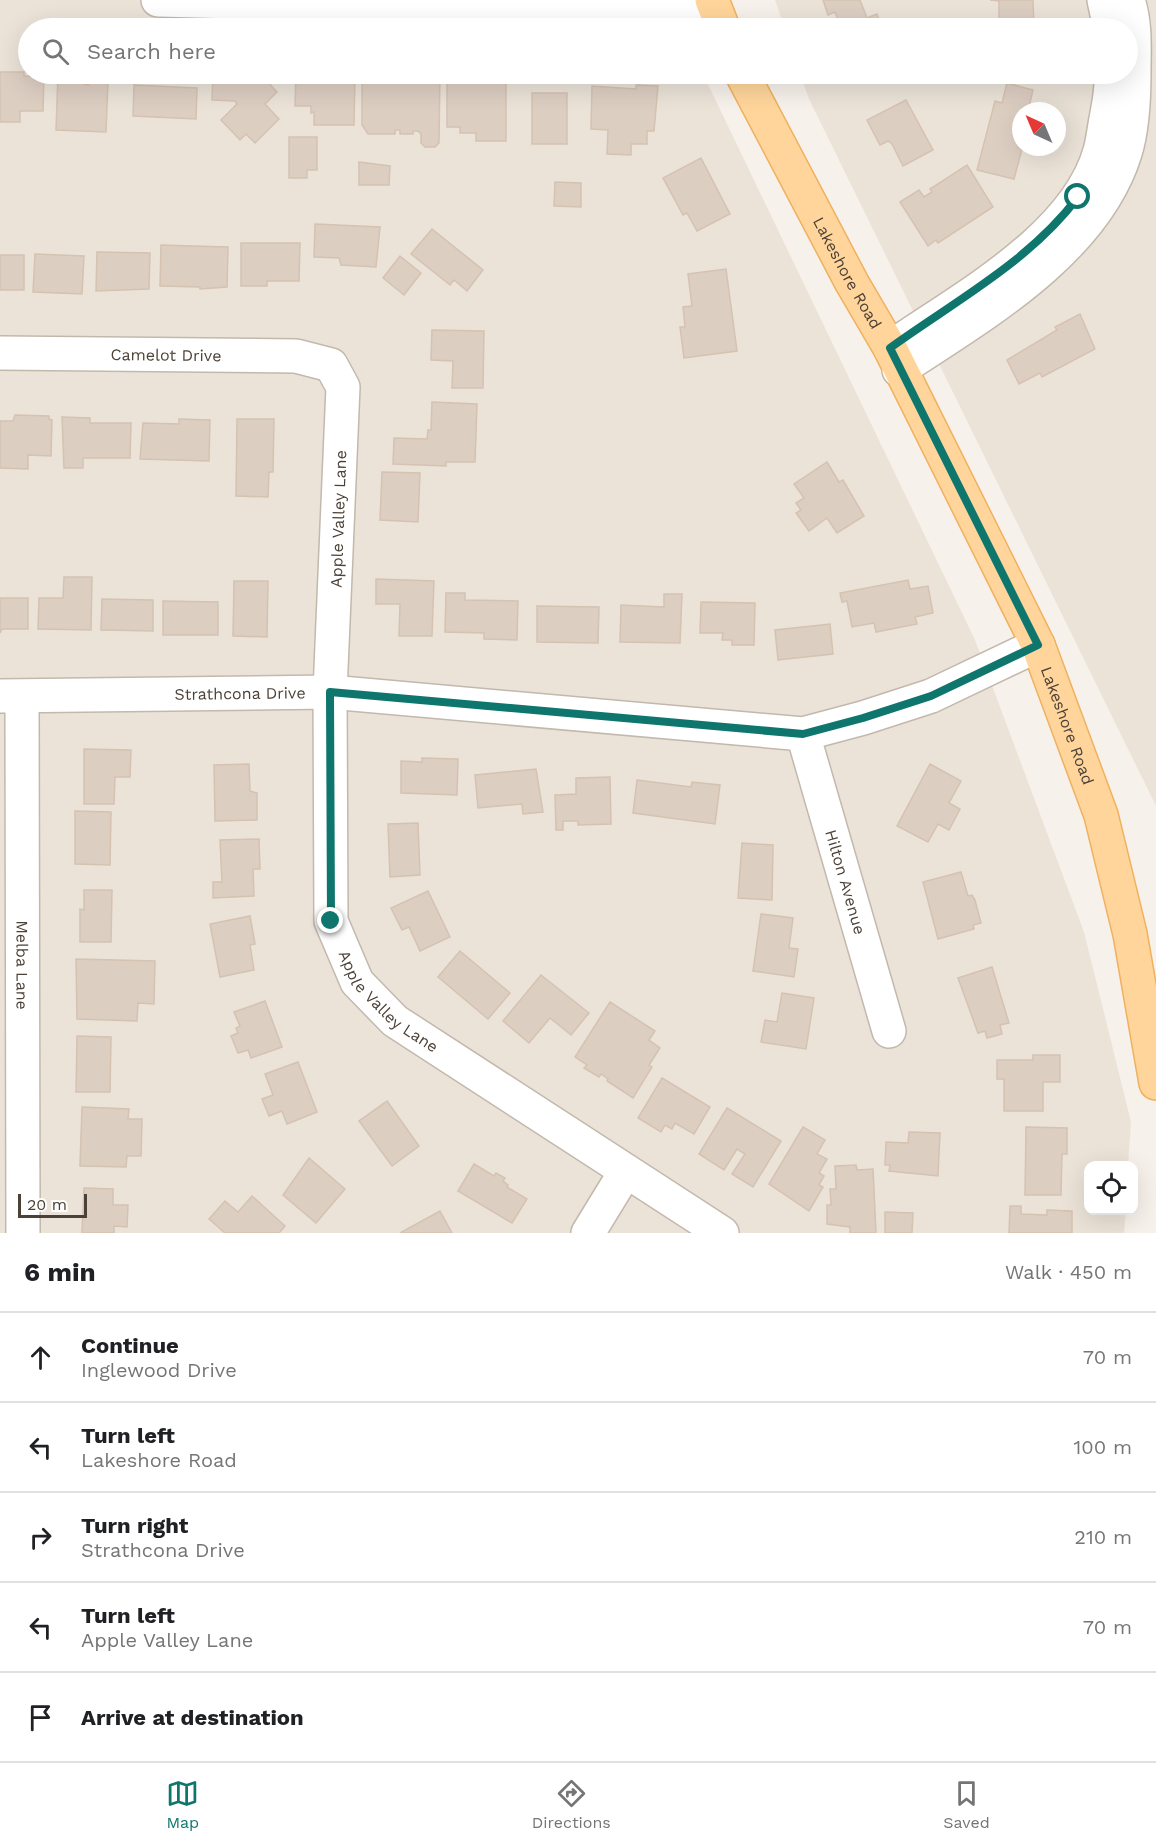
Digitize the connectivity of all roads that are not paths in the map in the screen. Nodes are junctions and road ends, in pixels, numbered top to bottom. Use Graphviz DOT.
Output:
graph roads {
  1 [pos="158,0"];
  2 [pos="1104,0"];
  3 [pos="1128,0"];
  4 [pos="717,14"];
  5 [pos="1108,18"];
  6 [pos="1134,18"];
  7 [pos="747,84"];
  8 [pos="1119,96"];
  9 [pos="0,353"];
  10 [pos="894,359"];
  11 [pos="332,365"];
  12 [pos="1038,645"];
  13 [pos="330,692"];
  14 [pos="11,697"];
  15 [pos="803,734"];
  16 [pos="11,1005"];
  17 [pos="889,1031"];
  18 [pos="1156,1083"];
  19 [pos="626,1171"];
  20 [pos="23,1233"];
  21 [pos="588,1233"];
  22 [pos="722,1233"];
  1 -- 4 [label="street"];
  2 -- 5 [label="street"];
  3 -- 6 [label="street"];
  7 -- 10 [label="main road, Lakeshore Road"];
  8 -- 10 [label="street"];
  9 -- 11 [label="street, Camelot Drive"];
  10 -- 12 [label="main road, Lakeshore Road"];
  11 -- 13 [label="street, Apple Valley Lane"];
  12 -- 15 [label="street, Strathcona Drive"];
  12 -- 18 [label="main road, Lakeshore Road"];
  13 -- 14 [label="street, Strathcona Drive"];
  13 -- 15 [label="street, Strathcona Drive"];
  13 -- 19 [label="street, Apple Valley Lane"];
  14 -- 16 [label="street, Melba Lane"];
  15 -- 17 [label="street, Hilton Avenue"];
  16 -- 20 [label="street, Melba Lane"];
  19 -- 21 [label="street"];
  19 -- 22 [label="street, Apple Valley Lane"];
}
